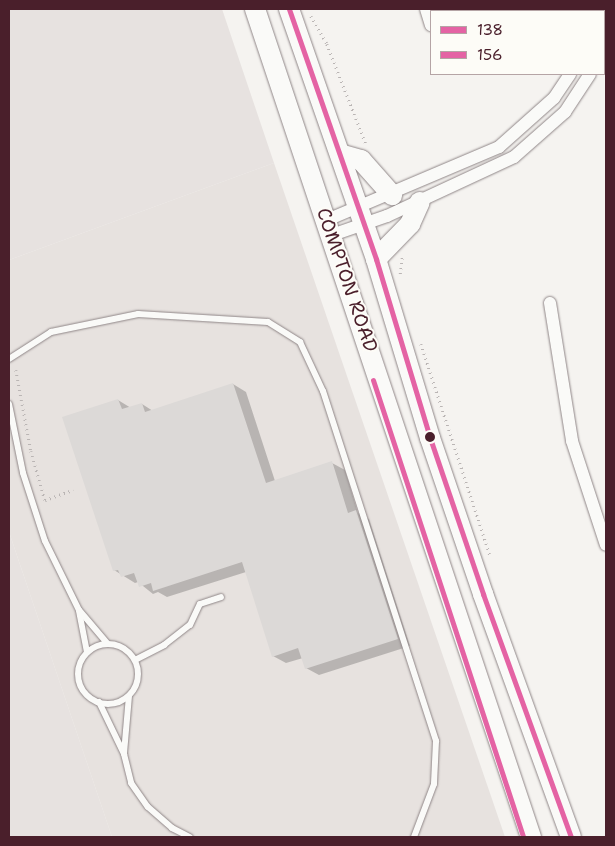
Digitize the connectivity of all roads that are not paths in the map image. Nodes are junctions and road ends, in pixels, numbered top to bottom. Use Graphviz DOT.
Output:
graph roads {
  1 [pos="254,9"];
  2 [pos="426,9"];
  3 [pos="299,10"];
  4 [pos="430,23"];
  5 [pos="569,75"];
  6 [pos="589,75"];
  7 [pos="340,154"];
  8 [pos="392,195"];
  9 [pos="420,202"];
  10 [pos="361,216"];
  11 [pos="329,228"];
  12 [pos="376,259"];
  13 [pos="550,303"];
  14 [pos="9,359"];
  15 [pos="9,404"];
  16 [pos="606,545"];
  17 [pos="221,597"];
  18 [pos="78,610"];
  19 [pos="107,643"];
  20 [pos="87,652"];
  21 [pos="135,660"];
  22 [pos="129,696"];
  23 [pos="98,702"];
  24 [pos="124,754"];
  25 [pos="190,837"];
  26 [pos="414,837"];
  27 [pos="531,837"];
  28 [pos="571,837"];
  1 -- 11 [label="main road, COMPTON ROAD"];
  2 -- 4 [label="street"];
  3 -- 7 [label="main road, COMPTON ROAD"];
  5 -- 8 [label="street"];
  6 -- 9 [label="street"];
  7 -- 8 [label="main road"];
  7 -- 10 [label="main road, COMPTON ROAD"];
  8 -- 10 [label="street"];
  9 -- 10 [label="street"];
  9 -- 12 [label="main road"];
  10 -- 11 [label="street"];
  10 -- 11 [label="street"];
  10 -- 12 [label="main road, COMPTON ROAD"];
  11 -- 27 [label="main road, COMPTON ROAD"];
  12 -- 28 [label="main road, COMPTON ROAD"];
  13 -- 16 [label="street"];
  14 -- 26 [label="lane"];
  15 -- 18 [label="lane"];
  17 -- 21 [label="lane"];
  18 -- 19 [label="lane"];
  18 -- 20 [label="lane"];
  19 -- 20 [label="lane"];
  19 -- 21 [label="lane"];
  20 -- 23 [label="lane"];
  21 -- 22 [label="lane"];
  22 -- 23 [label="lane"];
  22 -- 24 [label="lane"];
  23 -- 24 [label="lane"];
  24 -- 25 [label="lane"];
}
